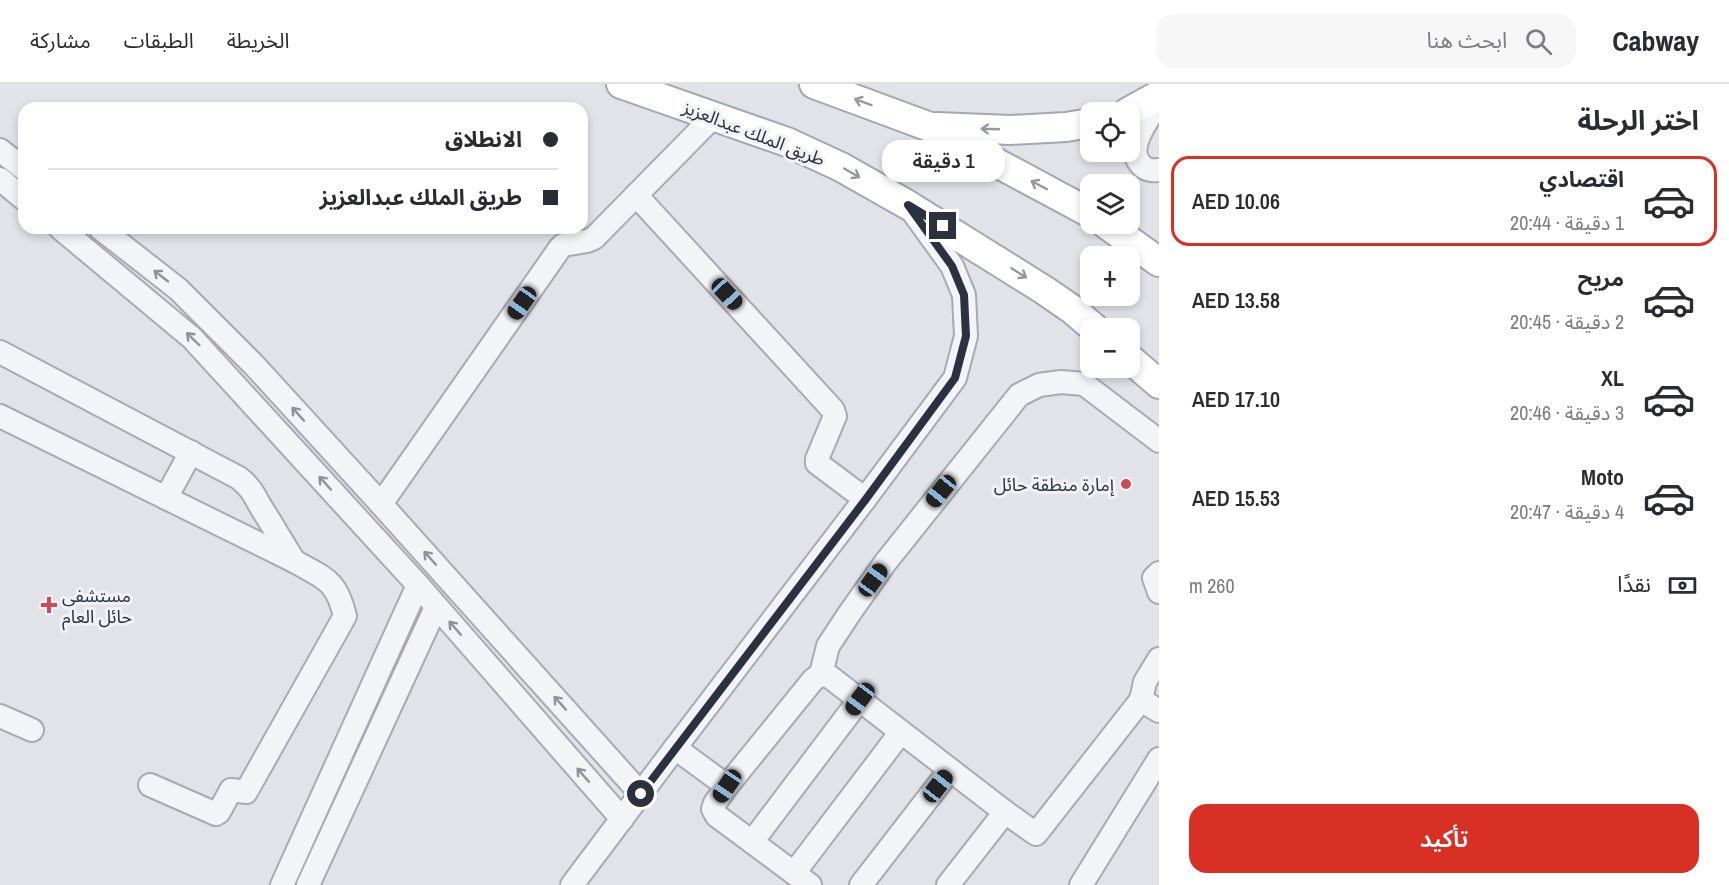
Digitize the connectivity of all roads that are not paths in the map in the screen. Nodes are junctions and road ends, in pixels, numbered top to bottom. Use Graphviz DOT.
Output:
graph roads {
  1 [pos="621,84"];
  2 [pos="814,84"];
  3 [pos="1159,95"];
  4 [pos="1159,103"];
  5 [pos="1140,105"];
  6 [pos="714,116"];
  7 [pos="1080,125"];
  8 [pos="930,127"];
  9 [pos="0,150"];
  10 [pos="18,164"];
  11 [pos="1159,170"];
  12 [pos="0,179"];
  13 [pos="18,194"];
  14 [pos="636,195"];
  15 [pos="908,205"];
  16 [pos="1080,208"];
  17 [pos="67,234"];
  18 [pos="108,234"];
  19 [pos="1120,234"];
  20 [pos="1159,262"];
  21 [pos="1082,318"];
  22 [pos="0,352"];
  23 [pos="1140,368"];
  24 [pos="1159,384"];
  25 [pos="0,416"];
  26 [pos="1159,441"];
  27 [pos="191,452"];
  28 [pos="166,498"];
  29 [pos="866,499"];
  30 [pos="381,504"];
  31 [pos="294,561"];
  32 [pos="1159,573"];
  33 [pos="418,585"];
  34 [pos="1159,592"];
  35 [pos="436,607"];
  36 [pos="1159,659"];
  37 [pos="821,674"];
  38 [pos="860,699"];
  39 [pos="1150,705"];
  40 [pos="0,716"];
  41 [pos="32,730"];
  42 [pos="902,732"];
  43 [pos="675,747"];
  44 [pos="1159,759"];
  45 [pos="950,770"];
  46 [pos="150,785"];
  47 [pos="727,786"];
  48 [pos="641,794"];
  49 [pos="1005,812"];
  50 [pos="622,819"];
  51 [pos="752,842"];
  52 [pos="802,879"];
  53 [pos="282,885"];
  54 [pos="308,885"];
  55 [pos="572,885"];
  56 [pos="861,885"];
  57 [pos="948,885"];
  58 [pos="1081,885"];
  1 -- 6 [label="main road, طريق الملك عبدالعزيز"];
  8 -- 2 [label="main road, one-way"];
  3 -- 5 [label="main road"];
  4 -- 11 [label="street"];
  6 -- 14 [label="street"];
  6 -- 15 [label="main road, طريق الملك عبدالعزيز, one-way"];
  7 -- 8 [label="main road, one-way"];
  16 -- 8 [label="main road, one-way"];
  9 -- 10 [label="street"];
  12 -- 13 [label="street"];
  14 -- 29 [label="street"];
  14 -- 30 [label="street"];
  15 -- 21 [label="main road, طريق الملك عبدالعزيز, one-way"];
  15 -- 29 [label="street"];
  33 -- 17 [label="street, one-way"];
  30 -- 18 [label="street, one-way"];
  19 -- 20 [label="main road"];
  22 -- 27 [label="street"];
  23 -- 24 [label="main road"];
  25 -- 28 [label="street"];
  26 -- 37 [label="street"];
  27 -- 28 [label="street"];
  27 -- 31 [label="street"];
  28 -- 31 [label="street"];
  29 -- 43 [label="street"];
  48 -- 30 [label="street, one-way"];
  31 -- 46 [label="street"];
  32 -- 34 [label="street"];
  33 -- 35 [label="street"];
  33 -- 53 [label="street"];
  50 -- 35 [label="street, one-way"];
  35 -- 54 [label="street"];
  36 -- 39 [label="street"];
  37 -- 38 [label="street"];
  37 -- 47 [label="street"];
  38 -- 42 [label="street"];
  38 -- 51 [label="street"];
  39 -- 49 [label="street"];
  40 -- 41 [label="street"];
  42 -- 45 [label="street"];
  42 -- 52 [label="street"];
  43 -- 47 [label="street"];
  43 -- 48 [label="street"];
  44 -- 58 [label="street"];
  45 -- 49 [label="street"];
  45 -- 56 [label="street"];
  47 -- 51 [label="street"];
  48 -- 50 [label="street"];
  49 -- 57 [label="street"];
  50 -- 55 [label="street"];
  51 -- 52 [label="street"];
}
